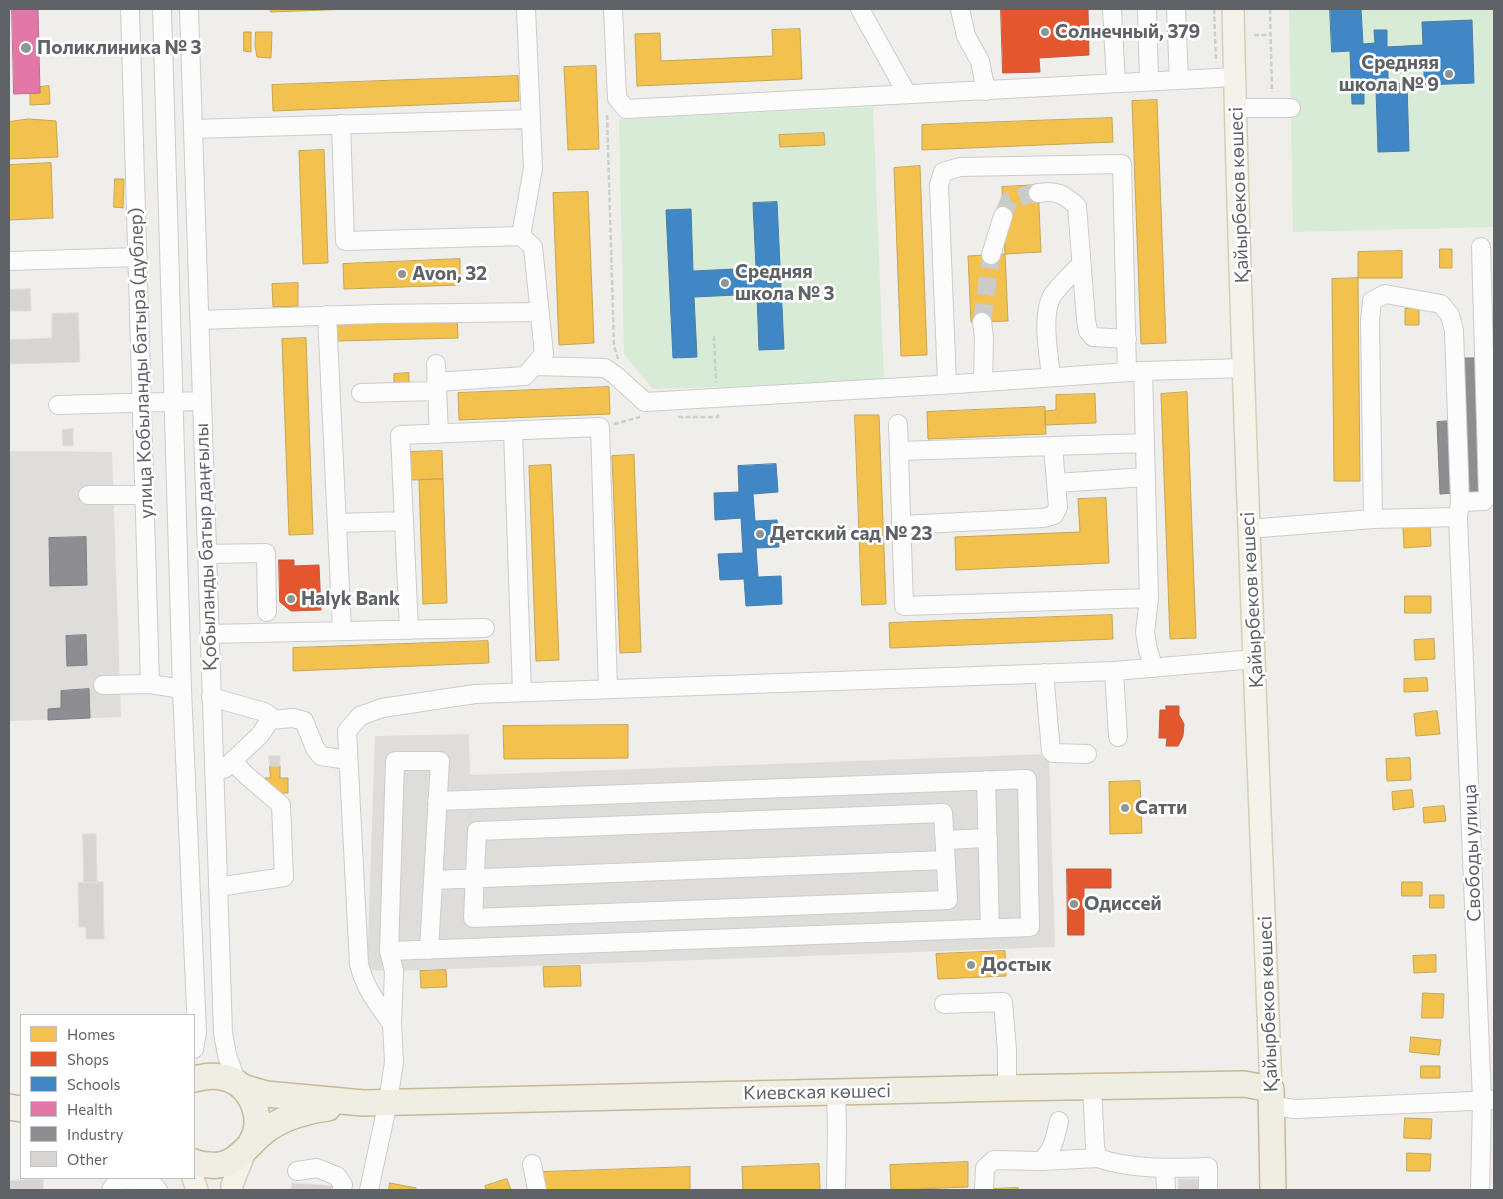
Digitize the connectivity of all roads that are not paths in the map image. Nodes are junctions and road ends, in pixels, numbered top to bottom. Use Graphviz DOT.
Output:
graph roads {
  1 [pos="130,9"];
  2 [pos="162,9"];
  3 [pos="189,9"];
  4 [pos="526,9"];
  5 [pos="613,9"];
  6 [pos="860,9"];
  7 [pos="960,9"];
  8 [pos="1112,9"];
  9 [pos="1147,9"];
  10 [pos="1176,9"];
  11 [pos="1233,9"];
  12 [pos="1225,77"];
  13 [pos="1179,80"];
  14 [pos="1149,81"];
  15 [pos="1116,84"];
  16 [pos="986,91"];
  17 [pos="907,94"];
  18 [pos="1236,108"];
  19 [pos="1292,108"];
  20 [pos="530,118"];
  21 [pos="341,124"];
  22 [pos="193,129"];
  23 [pos="1038,193"];
  24 [pos="1003,216"];
  25 [pos="521,236"];
  26 [pos="1481,247"];
  27 [pos="991,255"];
  28 [pos="138,257"];
  29 [pos="9,261"];
  30 [pos="1081,264"];
  31 [pos="540,312"];
  32 [pos="327,315"];
  33 [pos="199,320"];
  34 [pos="982,322"];
  35 [pos="1127,338"];
  36 [pos="436,364"];
  37 [pos="534,366"];
  38 [pos="1244,368"];
  39 [pos="1135,371"];
  40 [pos="1051,377"];
  41 [pos="983,381"];
  42 [pos="947,384"];
  43 [pos="436,386"];
  44 [pos="361,393"];
  45 [pos="202,401"];
  46 [pos="174,402"];
  47 [pos="142,404"];
  48 [pos="58,405"];
  49 [pos="898,424"];
  50 [pos="513,431"];
  51 [pos="439,434"];
  52 [pos="1145,443"];
  53 [pos="1052,446"];
  54 [pos="899,451"];
  55 [pos="1146,477"];
  56 [pos="1056,483"];
  57 [pos="88,495"];
  58 [pos="145,495"];
  59 [pos="1459,509"];
  60 [pos="1373,518"];
  61 [pos="404,520"];
  62 [pos="337,523"];
  63 [pos="901,525"];
  64 [pos="1248,529"];
  65 [pos="207,554"];
  66 [pos="1149,598"];
  67 [pos="267,612"];
  68 [pos="485,628"];
  69 [pos="409,630"];
  70 [pos="342,631"];
  71 [pos="209,634"];
  72 [pos="1255,659"];
  73 [pos="1154,668"];
  74 [pos="1114,671"];
  75 [pos="1044,673"];
  76 [pos="150,684"];
  77 [pos="103,685"];
  78 [pos="182,688"];
  79 [pos="608,689"];
  80 [pos="522,692"];
  81 [pos="211,697"];
  82 [pos="270,720"];
  83 [pos="1118,737"];
  84 [pos="1087,754"];
  85 [pos="348,760"];
  86 [pos="232,761"];
  87 [pos="214,778"];
  88 [pos="986,780"];
  89 [pos="437,802"];
  90 [pos="988,838"];
  91 [pos="945,840"];
  92 [pos="946,860"];
  93 [pos="475,878"];
  94 [pos="433,880"];
  95 [pos="218,887"];
  96 [pos="990,928"];
  97 [pos="429,950"];
  98 [pos="390,952"];
  99 [pos="944,1004"];
  100 [pos="392,1024"];
  101 [pos="195,1043"];
  102 [pos="195,1079"];
  103 [pos="240,1085"];
  104 [pos="1092,1087"];
  105 [pos="1007,1088"];
  106 [pos="836,1092"];
  107 [pos="1271,1098"];
  108 [pos="1488,1100"];
  109 [pos="388,1102"];
  110 [pos="363,1103"];
  111 [pos="1058,1121"];
  112 [pos="247,1149"];
  113 [pos="1098,1158"];
  114 [pos="1041,1161"];
  115 [pos="195,1162"];
  116 [pos="532,1164"];
  117 [pos="1165,1168"];
  118 [pos="297,1171"];
  119 [pos="111,1190"];
  120 [pos="158,1190"];
  121 [pos="232,1190"];
  122 [pos="342,1190"];
  123 [pos="369,1190"];
  124 [pos="537,1190"];
  125 [pos="836,1190"];
  126 [pos="984,1190"];
  127 [pos="1166,1190"];
  128 [pos="1208,1190"];
  129 [pos="1273,1190"];
  130 [pos="1480,1190"];
  1 -- 28 [label="street, улица Кобыланды батыра (дублер)"];
  2 -- 46 [label="street, Қобыланды батыр даңғылы"];
  3 -- 22 [label="street, Қобыланды батыр даңғылы"];
  4 -- 20 [label="street"];
  5 -- 17 [label="street"];
  6 -- 17 [label="street"];
  7 -- 16 [label="street"];
  8 -- 15 [label="street"];
  9 -- 14 [label="street"];
  10 -- 13 [label="street"];
  11 -- 12 [label="main road, Қайырбеков көшесі"];
  12 -- 13 [label="street"];
  12 -- 18 [label="main road, Қайырбеков көшесі"];
  13 -- 14 [label="street"];
  14 -- 15 [label="street"];
  15 -- 16 [label="street"];
  16 -- 17 [label="street"];
  18 -- 19 [label="street"];
  18 -- 38 [label="main road, Қайырбеков көшесі"];
  20 -- 21 [label="street"];
  20 -- 25 [label="street"];
  21 -- 22 [label="street"];
  21 -- 25 [label="street"];
  22 -- 33 [label="street, Қобыланды батыр даңғылы"];
  23 -- 30 [label="street"];
  24 -- 27 [label="street"];
  25 -- 31 [label="street"];
  26 -- 59 [label="street"];
  28 -- 29 [label="street"];
  28 -- 47 [label="street, улица Кобыланды батыра (дублер)"];
  30 -- 35 [label="street"];
  30 -- 40 [label="street"];
  31 -- 32 [label="street"];
  31 -- 37 [label="street"];
  32 -- 33 [label="street"];
  32 -- 62 [label="street"];
  33 -- 45 [label="street, Қобыланды батыр даңғылы"];
  34 -- 41 [label="street"];
  35 -- 39 [label="street"];
  35 -- 42 [label="street"];
  36 -- 43 [label="street"];
  37 -- 42 [label="street"];
  37 -- 43 [label="street"];
  38 -- 39 [label="street"];
  38 -- 64 [label="main road, Қайырбеков көшесі"];
  39 -- 40 [label="street"];
  39 -- 52 [label="street"];
  40 -- 41 [label="street"];
  41 -- 42 [label="street"];
  43 -- 44 [label="street"];
  43 -- 51 [label="street"];
  45 -- 46 [label="street"];
  45 -- 65 [label="street, Қобыланды батыр даңғылы"];
  46 -- 47 [label="street"];
  46 -- 78 [label="street, Қобыланды батыр даңғылы"];
  47 -- 48 [label="street"];
  47 -- 58 [label="street, улица Кобыланды батыра (дублер)"];
  49 -- 54 [label="street"];
  50 -- 51 [label="street"];
  50 -- 79 [label="street"];
  50 -- 80 [label="street"];
  51 -- 61 [label="street"];
  52 -- 53 [label="street"];
  52 -- 55 [label="street"];
  53 -- 54 [label="street"];
  53 -- 56 [label="street"];
  54 -- 63 [label="street"];
  55 -- 56 [label="street"];
  55 -- 66 [label="street"];
  56 -- 63 [label="street"];
  57 -- 58 [label="street"];
  58 -- 76 [label="street, улица Кобыланды батыра (дублер)"];
  59 -- 60 [label="street"];
  59 -- 60 [label="street, Свободы улица"];
  59 -- 108 [label="street, Свободы улица"];
  60 -- 64 [label="street"];
  61 -- 62 [label="street"];
  61 -- 69 [label="street"];
  62 -- 70 [label="street"];
  63 -- 66 [label="street"];
  64 -- 72 [label="main road, Қайырбеков көшесі"];
  65 -- 67 [label="street"];
  65 -- 71 [label="street, Қобыланды батыр даңғылы"];
  66 -- 73 [label="street"];
  68 -- 69 [label="street"];
  69 -- 70 [label="street"];
  70 -- 71 [label="street"];
  71 -- 81 [label="street, Қобыланды батыр даңғылы"];
  72 -- 73 [label="street"];
  72 -- 107 [label="main road, Қайырбеков көшесі"];
  73 -- 74 [label="street"];
  74 -- 75 [label="street"];
  74 -- 83 [label="street"];
  75 -- 79 [label="street"];
  75 -- 84 [label="street"];
  76 -- 77 [label="street"];
  76 -- 78 [label="street"];
  78 -- 101 [label="street, Қобыланды батыр даңғылы"];
  79 -- 80 [label="street"];
  80 -- 85 [label="street"];
  81 -- 82 [label="street"];
  81 -- 87 [label="street, Қобыланды батыр даңғылы"];
  82 -- 85 [label="street"];
  82 -- 86 [label="street"];
  85 -- 100 [label="street"];
  86 -- 87 [label="street"];
  86 -- 95 [label="street"];
  87 -- 95 [label="street, Қобыланды батыр даңғылы"];
  88 -- 89 [label="street"];
  88 -- 90 [label="street"];
  88 -- 96 [label="street"];
  89 -- 94 [label="street"];
  89 -- 98 [label="street"];
  90 -- 91 [label="street"];
  90 -- 96 [label="street"];
  91 -- 92 [label="street"];
  91 -- 93 [label="street"];
  92 -- 93 [label="street"];
  92 -- 93 [label="street"];
  93 -- 94 [label="street"];
  94 -- 97 [label="street"];
  95 -- 103 [label="street, Қобыланды батыр даңғылы"];
  96 -- 97 [label="street"];
  97 -- 98 [label="street"];
  98 -- 100 [label="street"];
  99 -- 105 [label="street"];
  100 -- 109 [label="street"];
  102 -- 103 [label="highway"];
  103 -- 110 [label="highway"];
  103 -- 112 [label="highway"];
  104 -- 105 [label="highway, Киевская көшесі"];
  104 -- 107 [label="highway, Киевская көшесі"];
  104 -- 113 [label="street"];
  105 -- 106 [label="highway, Киевская көшесі"];
  106 -- 109 [label="highway, Киевская көшесі"];
  106 -- 125 [label="street"];
  107 -- 108 [label="street"];
  107 -- 129 [label="highway, Қайырбеков көшесі"];
  108 -- 130 [label="street, Свободы улица"];
  109 -- 110 [label="highway, Киевская көшесі"];
  109 -- 123 [label="street"];
  110 -- 112 [label="highway"];
  111 -- 114 [label="street"];
  112 -- 115 [label="highway"];
  112 -- 121 [label="main road"];
  113 -- 114 [label="street"];
  113 -- 117 [label="street"];
  114 -- 126 [label="street"];
  116 -- 124 [label="street"];
  117 -- 127 [label="street"];
  117 -- 128 [label="street"];
  118 -- 122 [label="street"];
  119 -- 120 [label="street"];
}
